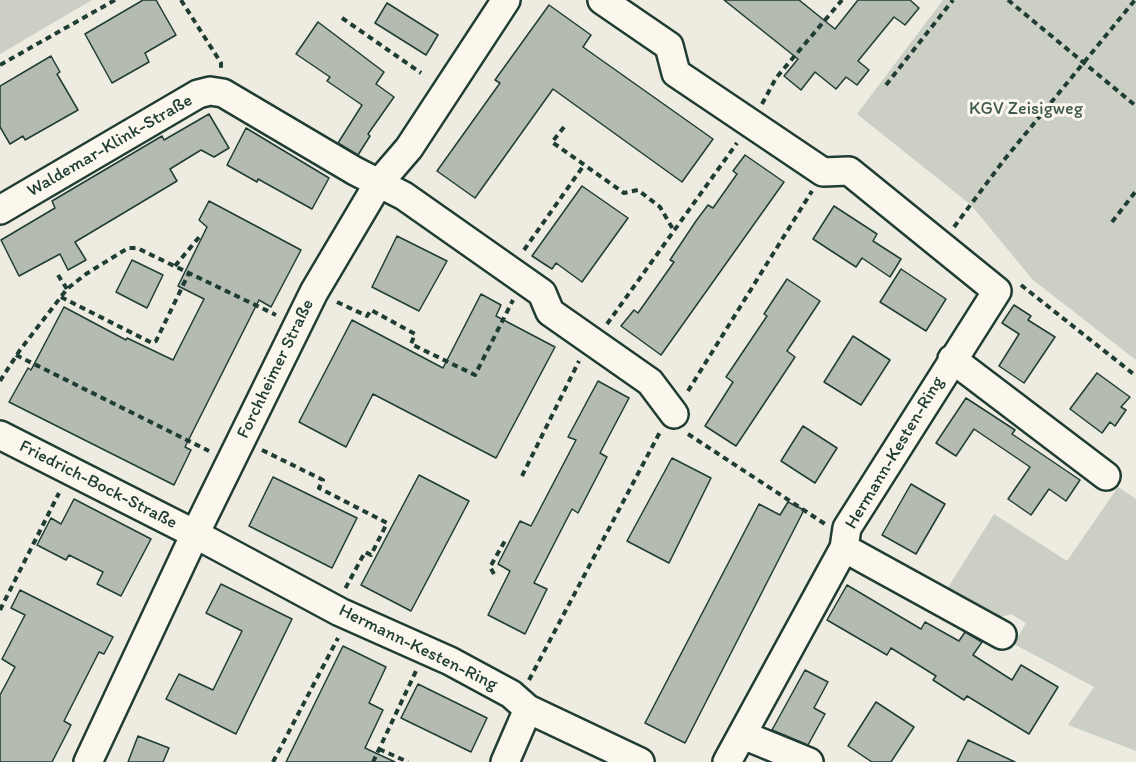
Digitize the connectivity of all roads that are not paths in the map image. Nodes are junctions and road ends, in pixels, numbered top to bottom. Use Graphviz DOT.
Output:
graph roads {
  1 [pos="506,0"];
  2 [pos="602,0"];
  3 [pos="378,184"];
  4 [pos="0,210"];
  5 [pos="952,359"];
  6 [pos="674,414"];
  7 [pos="0,435"];
  8 [pos="1106,476"];
  9 [pos="195,534"];
  10 [pos="845,543"];
  11 [pos="1002,635"];
  12 [pos="523,705"];
  13 [pos="743,735"];
  14 [pos="88,762"];
  15 [pos="505,762"];
  16 [pos="640,762"];
  17 [pos="727,762"];
  18 [pos="809,762"];
  1 -- 3 [label="street, Forchheimer Straße"];
  2 -- 5 [label="street, Hermann-Kesten-Ring"];
  3 -- 4 [label="street, Waldemar-Klink-Straße"];
  3 -- 6 [label="street"];
  3 -- 9 [label="street, Forchheimer Straße"];
  5 -- 8 [label="street, Hermann-Kesten-Ring"];
  5 -- 10 [label="street, Hermann-Kesten-Ring"];
  7 -- 9 [label="street, Friedrich-Bock-Straße"];
  9 -- 12 [label="street, Hermann-Kesten-Ring"];
  9 -- 14 [label="street, Forchheimer Straße"];
  10 -- 11 [label="street, Hermann-Kesten-Ring"];
  10 -- 13 [label="street, Hermann-Kesten-Ring"];
  12 -- 15 [label="street"];
  12 -- 16 [label="street, Hermann-Kesten-Ring"];
  13 -- 17 [label="street, Hermann-Kesten-Ring"];
  13 -- 18 [label="street"];
}
